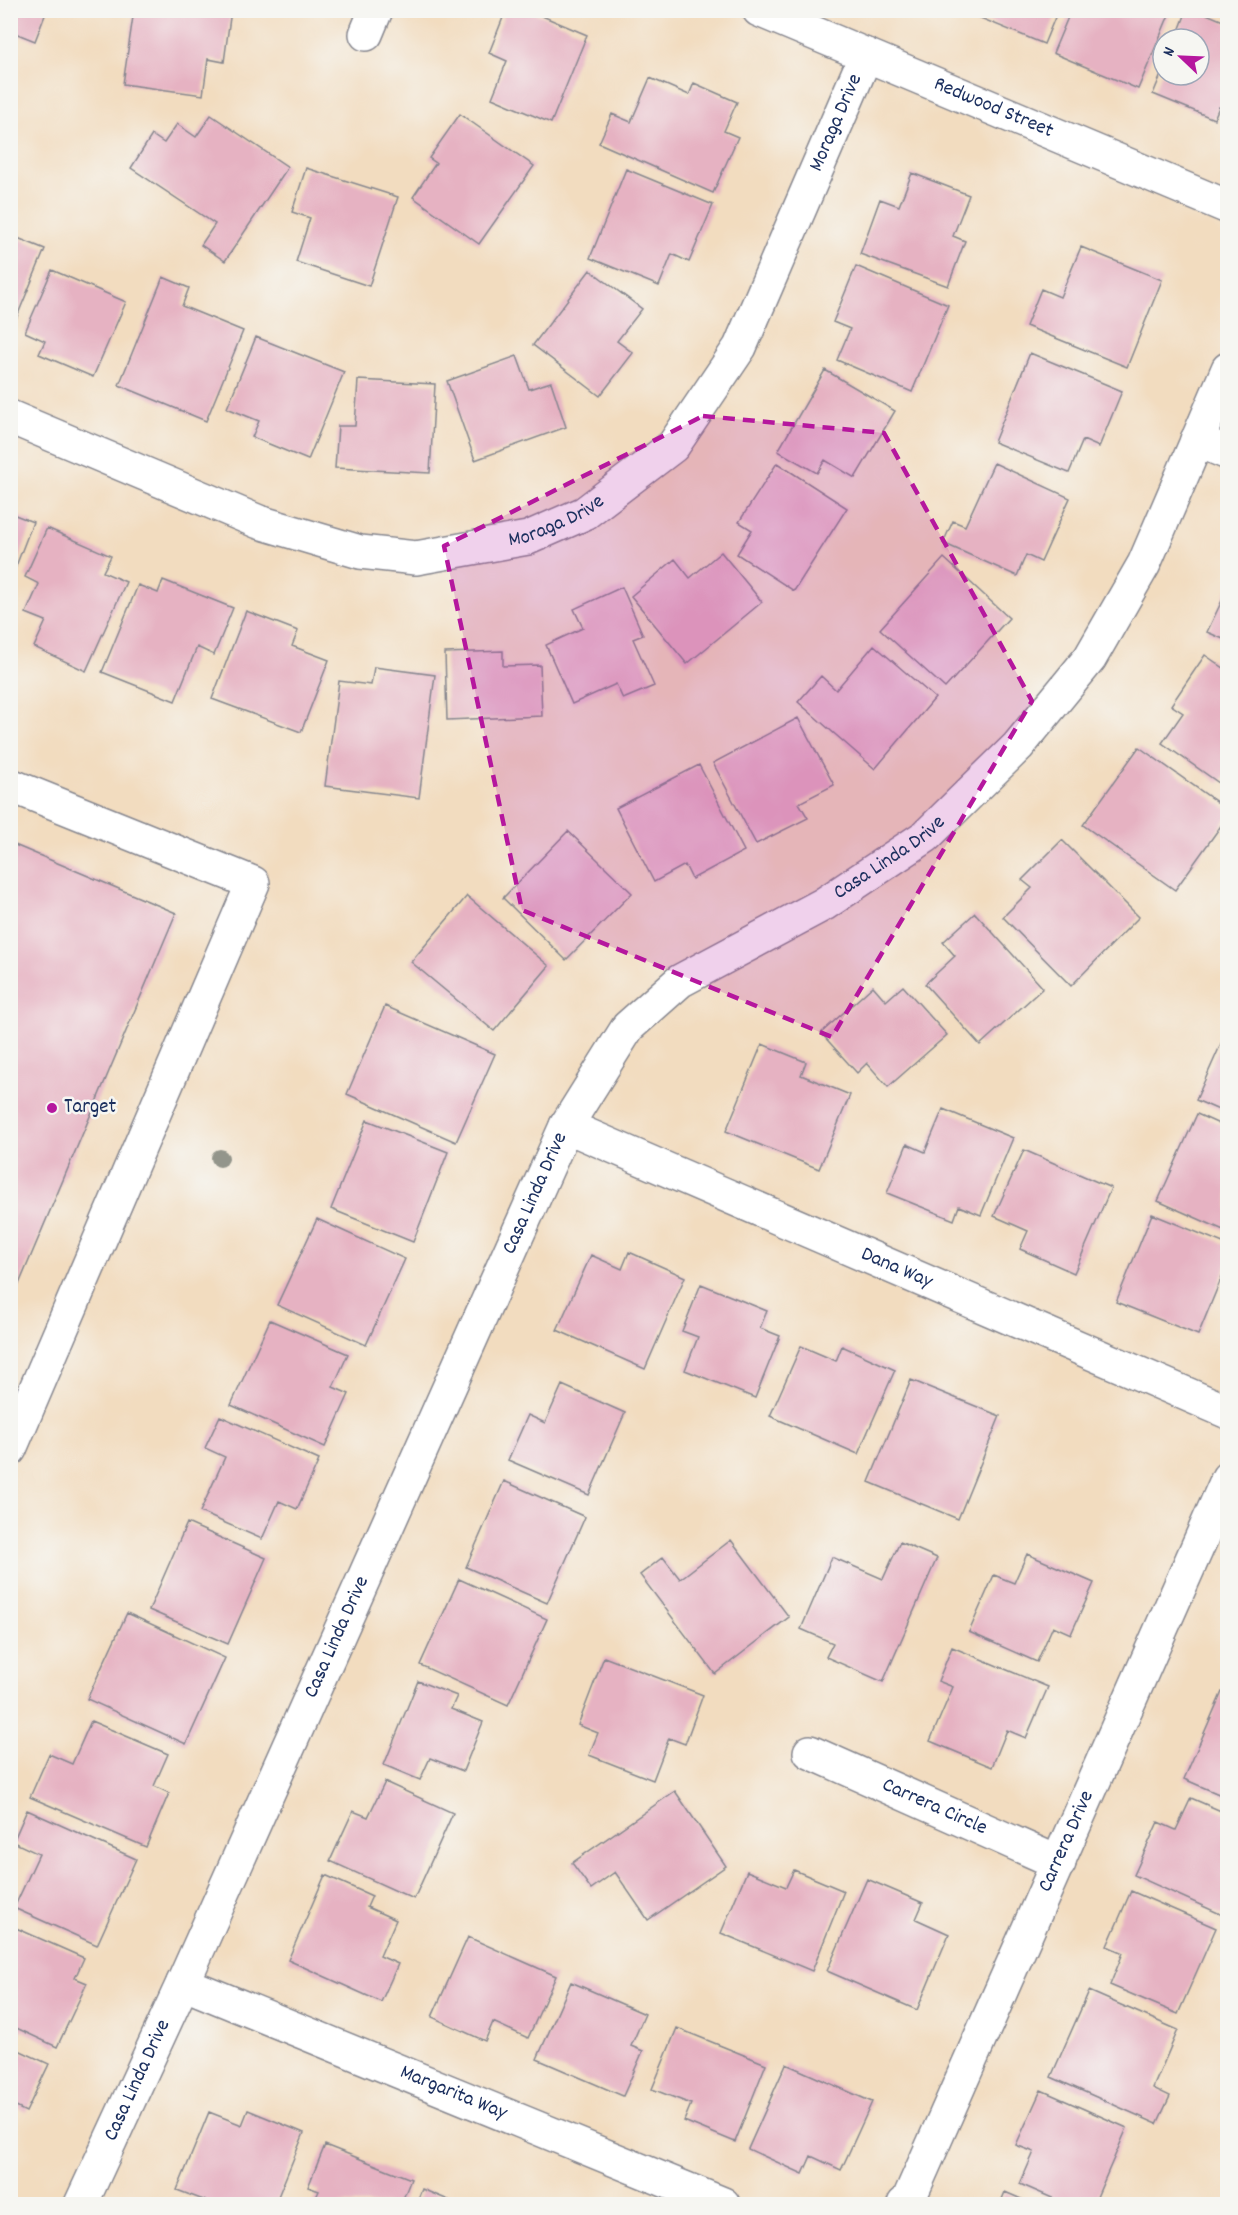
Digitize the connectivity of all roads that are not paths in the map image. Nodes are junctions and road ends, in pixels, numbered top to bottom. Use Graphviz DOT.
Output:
graph roads {
  1 [pos="759,10"];
  2 [pos="866,55"];
  3 [pos="1227,207"];
  4 [pos="1227,369"];
  5 [pos="10,417"];
  6 [pos="1197,440"];
  7 [pos="1227,453"];
  8 [pos="10,785"];
  9 [pos="566,1126"];
  10 [pos="1227,1412"];
  11 [pos="10,1449"];
  12 [pos="1227,1478"];
  13 [pos="810,1752"];
  14 [pos="1059,1863"];
  15 [pos="183,1983"];
  16 [pos="81,2205"];
  17 [pos="723,2205"];
  18 [pos="904,2205"];
  1 -- 2 [label="street, Redwood Street"];
  2 -- 3 [label="street, Redwood Street"];
  2 -- 5 [label="street, Moraga Drive"];
  4 -- 6 [label="street, Casa Linda Drive"];
  6 -- 7 [label="street"];
  6 -- 9 [label="street, Casa Linda Drive"];
  8 -- 11 [label="street"];
  9 -- 10 [label="street, Dana Way"];
  9 -- 15 [label="street, Casa Linda Drive"];
  12 -- 14 [label="street, Carrera Drive"];
  13 -- 14 [label="street, Carrera Circle"];
  14 -- 18 [label="street, Carrera Drive"];
  15 -- 16 [label="street, Casa Linda Drive"];
  15 -- 17 [label="street, Margarita Way"];
}
